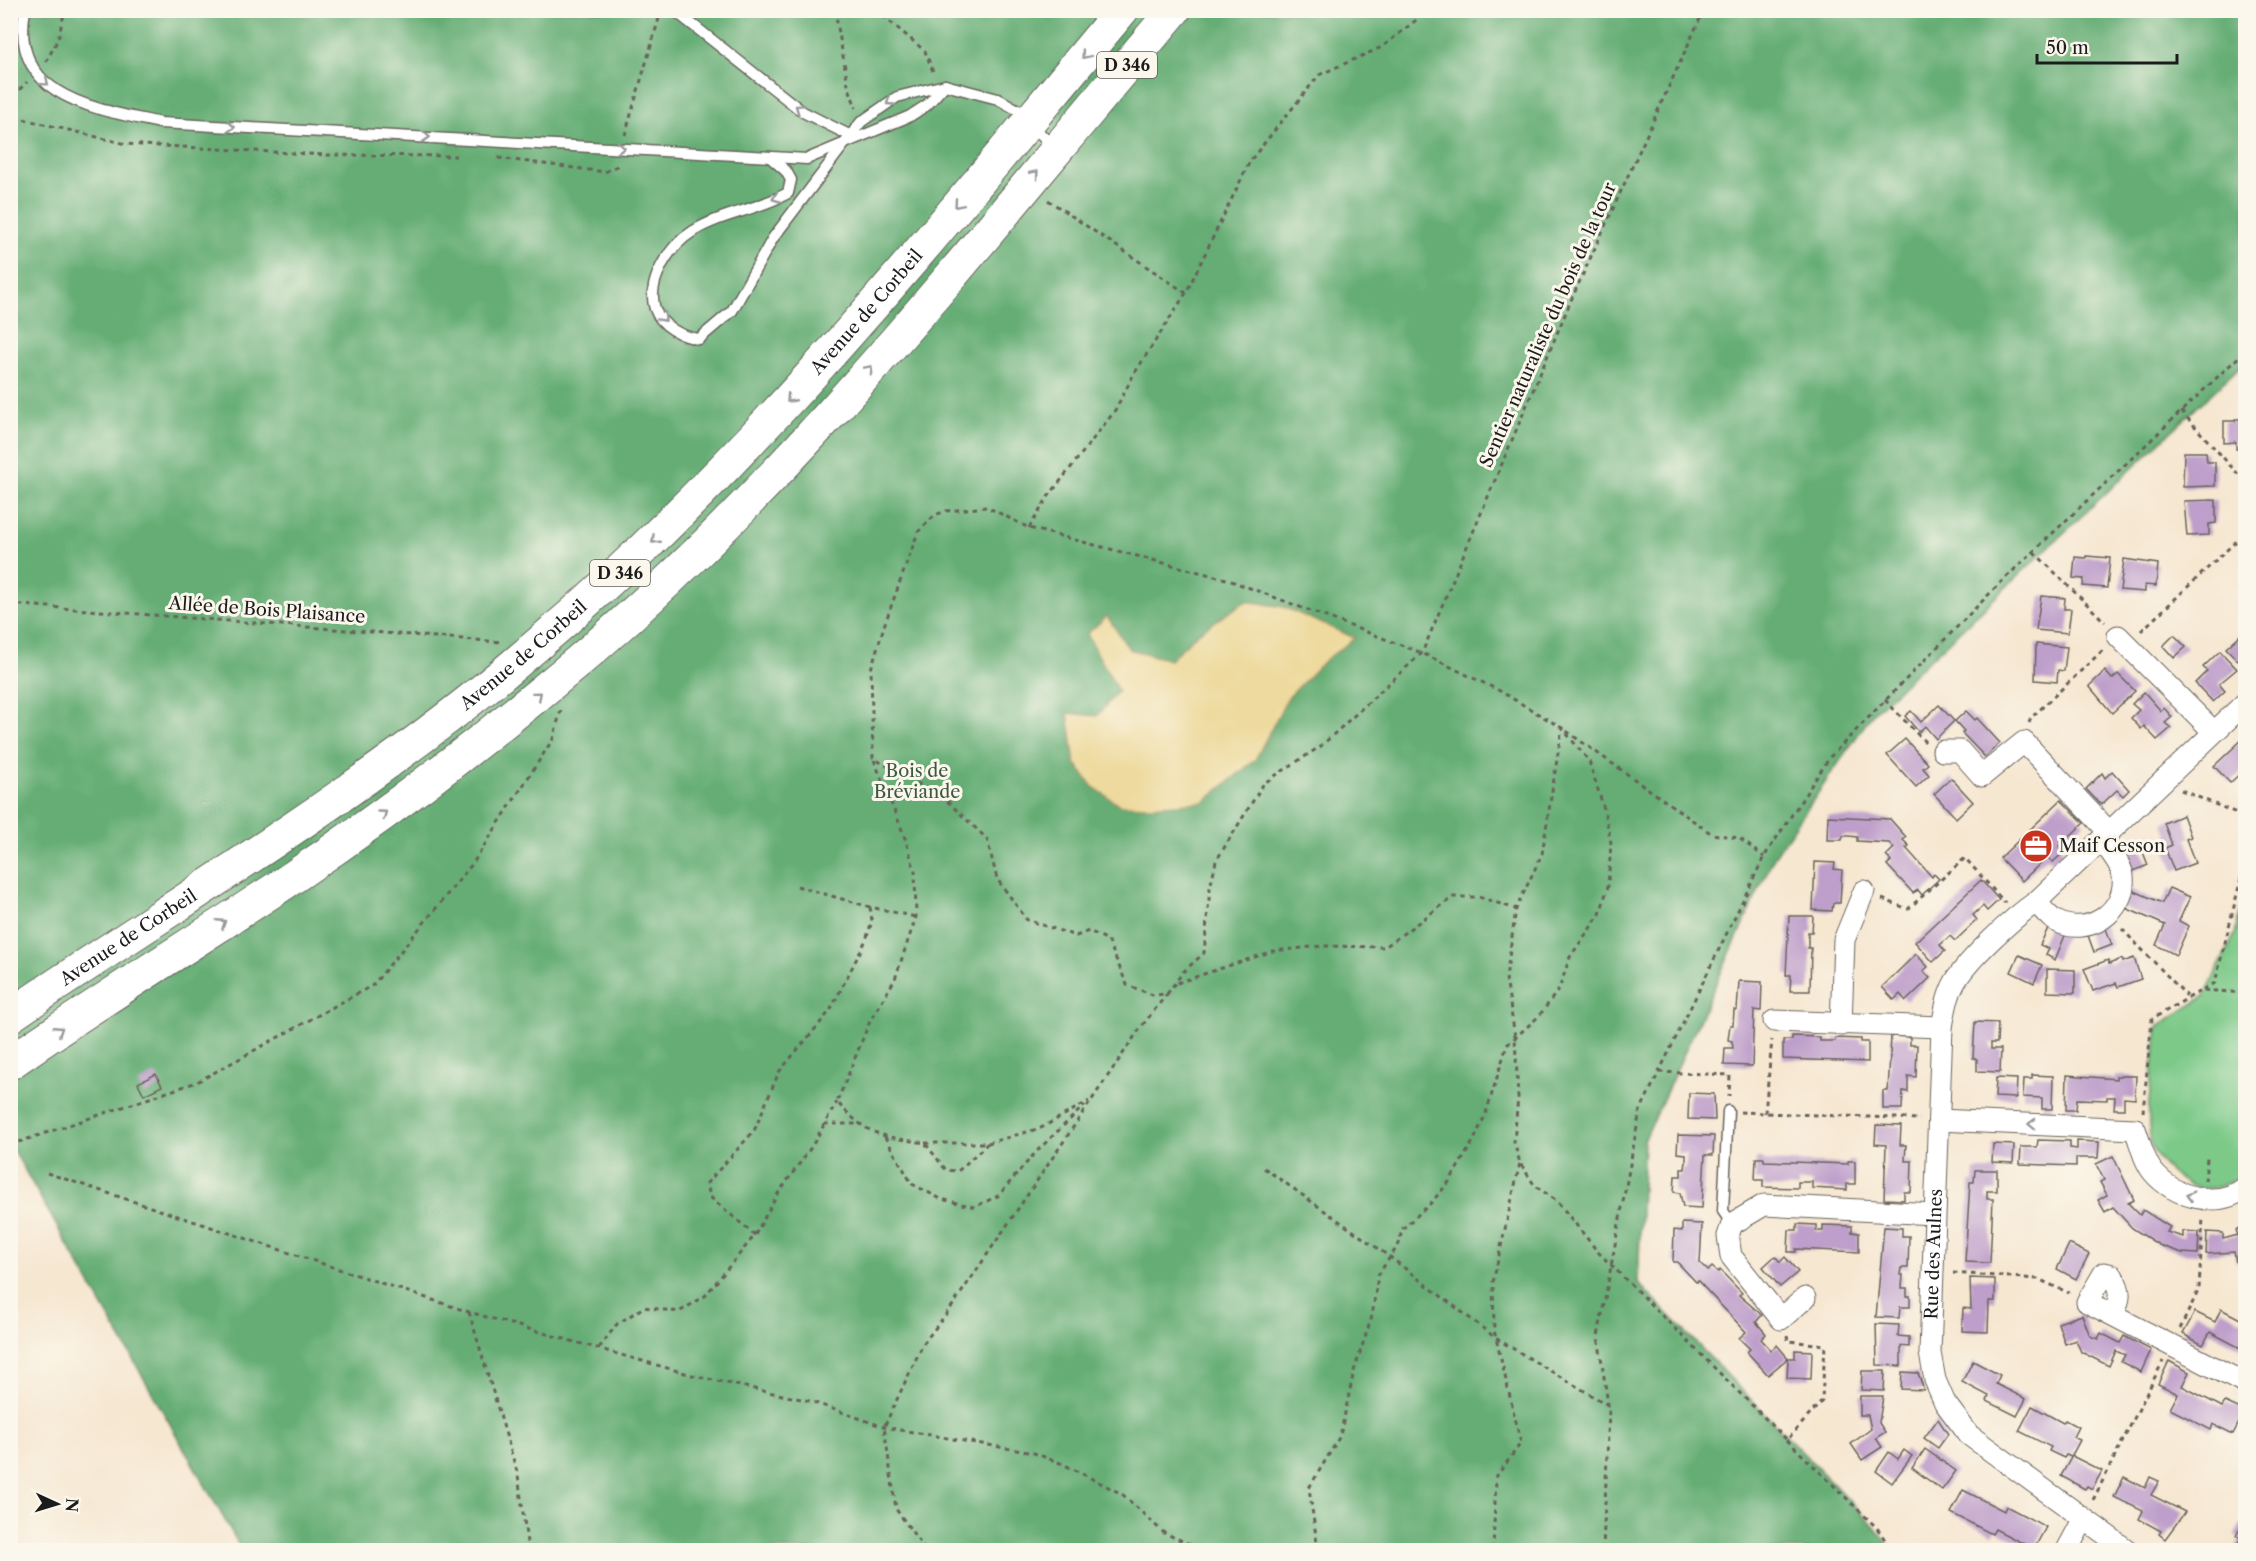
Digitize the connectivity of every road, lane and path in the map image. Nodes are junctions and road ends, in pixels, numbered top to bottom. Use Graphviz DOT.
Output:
graph roads {
  1 [pos="25,10"];
  2 [pos="674,10"];
  3 [pos="835,10"];
  4 [pos="876,10"];
  5 [pos="1122,10"];
  6 [pos="1174,10"];
  7 [pos="1429,10"];
  8 [pos="1704,10"];
  9 [pos="942,85"];
  10 [pos="1030,120"];
  11 [pos="861,122"];
  12 [pos="849,139"];
  13 [pos="1056,149"];
  14 [pos="770,157"];
  15 [pos="1026,184"];
  16 [pos="1186,292"];
  17 [pos="2246,350"];
  18 [pos="2181,411"];
  19 [pos="2246,483"];
  20 [pos="1029,528"];
  21 [pos="2246,532"];
  22 [pos="2034,552"];
  23 [pos="10,604"];
  24 [pos="2123,640"];
  25 [pos="509,642"];
  26 [pos="1422,653"];
  27 [pos="1885,700"];
  28 [pos="2246,702"];
  29 [pos="561,708"];
  30 [pos="1562,728"];
  31 [pos="2214,732"];
  32 [pos="2024,742"];
  33 [pos="1943,751"];
  34 [pos="873,758"];
  35 [pos="2165,778"];
  36 [pos="2246,818"];
  37 [pos="2105,836"];
  38 [pos="1764,857"];
  39 [pos="2246,858"];
  40 [pos="796,885"];
  41 [pos="1864,891"];
  42 [pos="2036,902"];
  43 [pos="870,908"];
  44 [pos="1516,909"];
  45 [pos="2017,915"];
  46 [pos="2108,915"];
  47 [pos="916,917"];
  48 [pos="1175,984"];
  49 [pos="2202,990"];
  50 [pos="2246,993"];
  51 [pos="1167,994"];
  52 [pos="2187,996"];
  53 [pos="10,1016"];
  54 [pos="1774,1021"];
  55 [pos="1841,1025"];
  56 [pos="1942,1027"];
  57 [pos="1515,1037"];
  58 [pos="10,1063"];
  59 [pos="1659,1072"];
  60 [pos="1090,1100"];
  61 [pos="837,1102"];
  62 [pos="1728,1111"];
  63 [pos="1765,1113"];
  64 [pos="1940,1120"];
  65 [pos="824,1124"];
  66 [pos="858,1125"];
  67 [pos="2134,1129"];
  68 [pos="885,1137"];
  69 [pos="925,1143"];
  70 [pos="988,1143"];
  71 [pos="10,1145"];
  72 [pos="2207,1158"];
  73 [pos="1520,1162"];
  74 [pos="1264,1168"];
  75 [pos="48,1173"];
  76 [pos="2246,1187"];
  77 [pos="2204,1191"];
  78 [pos="1934,1214"];
  79 [pos="1732,1224"];
  80 [pos="755,1234"];
  81 [pos="1390,1257"];
  82 [pos="1611,1263"];
  83 [pos="1933,1272"];
  84 [pos="1805,1298"];
  85 [pos="2087,1302"];
  86 [pos="469,1312"];
  87 [pos="2112,1314"];
  88 [pos="1781,1319"];
  89 [pos="1497,1340"];
  90 [pos="599,1348"];
  91 [pos="2246,1384"];
  92 [pos="1608,1405"];
  93 [pos="884,1428"];
  94 [pos="1787,1440"];
  95 [pos="2083,1520"];
  96 [pos="528,1551"];
  97 [pos="925,1551"];
  98 [pos="1204,1551"];
  99 [pos="1318,1551"];
  100 [pos="1493,1551"];
  101 [pos="1604,1551"];
  102 [pos="1892,1551"];
  103 [pos="2067,1551"];
  104 [pos="2127,1551"];
  1 -- 14 [label="lane, one-way"];
  12 -- 2 [label="lane, one-way"];
  3 -- 11 [label="path"];
  4 -- 9 [label="path"];
  5 -- 10 [label="main road, Avenue de Corbeil / D 346, one-way"];
  6 -- 13 [label="main road, D 346"];
  7 -- 16 [label="path"];
  8 -- 26 [label="path, Sentier naturaliste du bois de la tour"];
  9 -- 10 [label="lane"];
  9 -- 11 [label="lane, one-way"];
  9 -- 12 [label="lane"];
  10 -- 13 [label="lane"];
  10 -- 53 [label="main road, Avenue de Corbeil / D 346, one-way"];
  11 -- 12 [label="lane"];
  12 -- 14 [label="lane"];
  14 -- 12 [label="lane, one-way"];
  15 -- 13 [label="main road, D 346, one-way"];
  15 -- 16 [label="path"];
  58 -- 15 [label="main road, D 346, one-way"];
  16 -- 20 [label="path"];
  17 -- 18 [label="path"];
  18 -- 19 [label="path"];
  18 -- 22 [label="path"];
  20 -- 26 [label="path"];
  20 -- 34 [label="path"];
  21 -- 24 [label="path"];
  22 -- 24 [label="path"];
  22 -- 27 [label="path"];
  23 -- 25 [label="path, Allée de Bois Plaisance"];
  24 -- 31 [label="street"];
  24 -- 32 [label="path"];
  26 -- 30 [label="path"];
  26 -- 48 [label="path, Sentier naturaliste du bois de la tour"];
  27 -- 33 [label="path"];
  27 -- 38 [label="path"];
  28 -- 31 [label="street, Rue des Aulnes"];
  29 -- 71 [label="path"];
  30 -- 38 [label="path"];
  30 -- 44 [label="path"];
  30 -- 57 [label="path"];
  31 -- 35 [label="street, Rue des Aulnes"];
  32 -- 33 [label="street"];
  32 -- 37 [label="street"];
  34 -- 47 [label="path"];
  34 -- 51 [label="path"];
  35 -- 36 [label="path"];
  35 -- 37 [label="street, Rue des Aulnes"];
  37 -- 42 [label="street, Rue des Aulnes"];
  37 -- 46 [label="street"];
  38 -- 59 [label="path"];
  39 -- 49 [label="path"];
  40 -- 43 [label="path"];
  41 -- 45 [label="path"];
  41 -- 55 [label="street"];
  42 -- 45 [label="street, Rue des Aulnes"];
  42 -- 46 [label="street"];
  43 -- 47 [label="path"];
  43 -- 80 [label="path"];
  44 -- 48 [label="path"];
  44 -- 57 [label="path"];
  45 -- 56 [label="street, Rue des Aulnes"];
  46 -- 52 [label="path"];
  47 -- 61 [label="path"];
  48 -- 51 [label="path, Sentier naturaliste du bois de la tour"];
  49 -- 50 [label="path"];
  49 -- 52 [label="path"];
  51 -- 60 [label="path, Sentier naturaliste du bois de la tour"];
  52 -- 67 [label="path"];
  54 -- 55 [label="street"];
  54 -- 63 [label="path"];
  55 -- 56 [label="street"];
  56 -- 64 [label="street, Rue des Aulnes"];
  57 -- 73 [label="path"];
  57 -- 81 [label="path"];
  59 -- 62 [label="path"];
  59 -- 82 [label="path"];
  60 -- 68 [label="path"];
  60 -- 70 [label="path"];
  60 -- 93 [label="path"];
  61 -- 65 [label="path"];
  61 -- 66 [label="path"];
  62 -- 63 [label="path"];
  62 -- 79 [label="lane"];
  63 -- 64 [label="path"];
  67 -- 64 [label="street, one-way"];
  64 -- 78 [label="street, Rue des Aulnes"];
  65 -- 66 [label="path"];
  65 -- 80 [label="path"];
  66 -- 68 [label="path"];
  76 -- 67 [label="street, one-way"];
  68 -- 69 [label="path"];
  69 -- 70 [label="path"];
  69 -- 70 [label="path"];
  72 -- 77 [label="path"];
  73 -- 82 [label="path"];
  73 -- 89 [label="path"];
  74 -- 81 [label="path"];
  75 -- 86 [label="path"];
  78 -- 79 [label="street"];
  78 -- 83 [label="street, Rue des Aulnes"];
  79 -- 88 [label="street"];
  80 -- 90 [label="path"];
  81 -- 89 [label="path"];
  81 -- 99 [label="path"];
  82 -- 92 [label="path"];
  82 -- 94 [label="path"];
  83 -- 85 [label="path"];
  83 -- 95 [label="street, Rue des Aulnes"];
  84 -- 88 [label="street"];
  85 -- 87 [label="street"];
  85 -- 87 [label="street"];
  86 -- 90 [label="path"];
  86 -- 96 [label="path"];
  87 -- 91 [label="street"];
  88 -- 94 [label="path"];
  89 -- 92 [label="path"];
  89 -- 100 [label="path"];
  90 -- 93 [label="path"];
  92 -- 101 [label="path"];
  93 -- 97 [label="path"];
  93 -- 98 [label="path"];
  94 -- 102 [label="path"];
  95 -- 103 [label="street"];
  95 -- 104 [label="street, Rue des Aulnes"];
}
